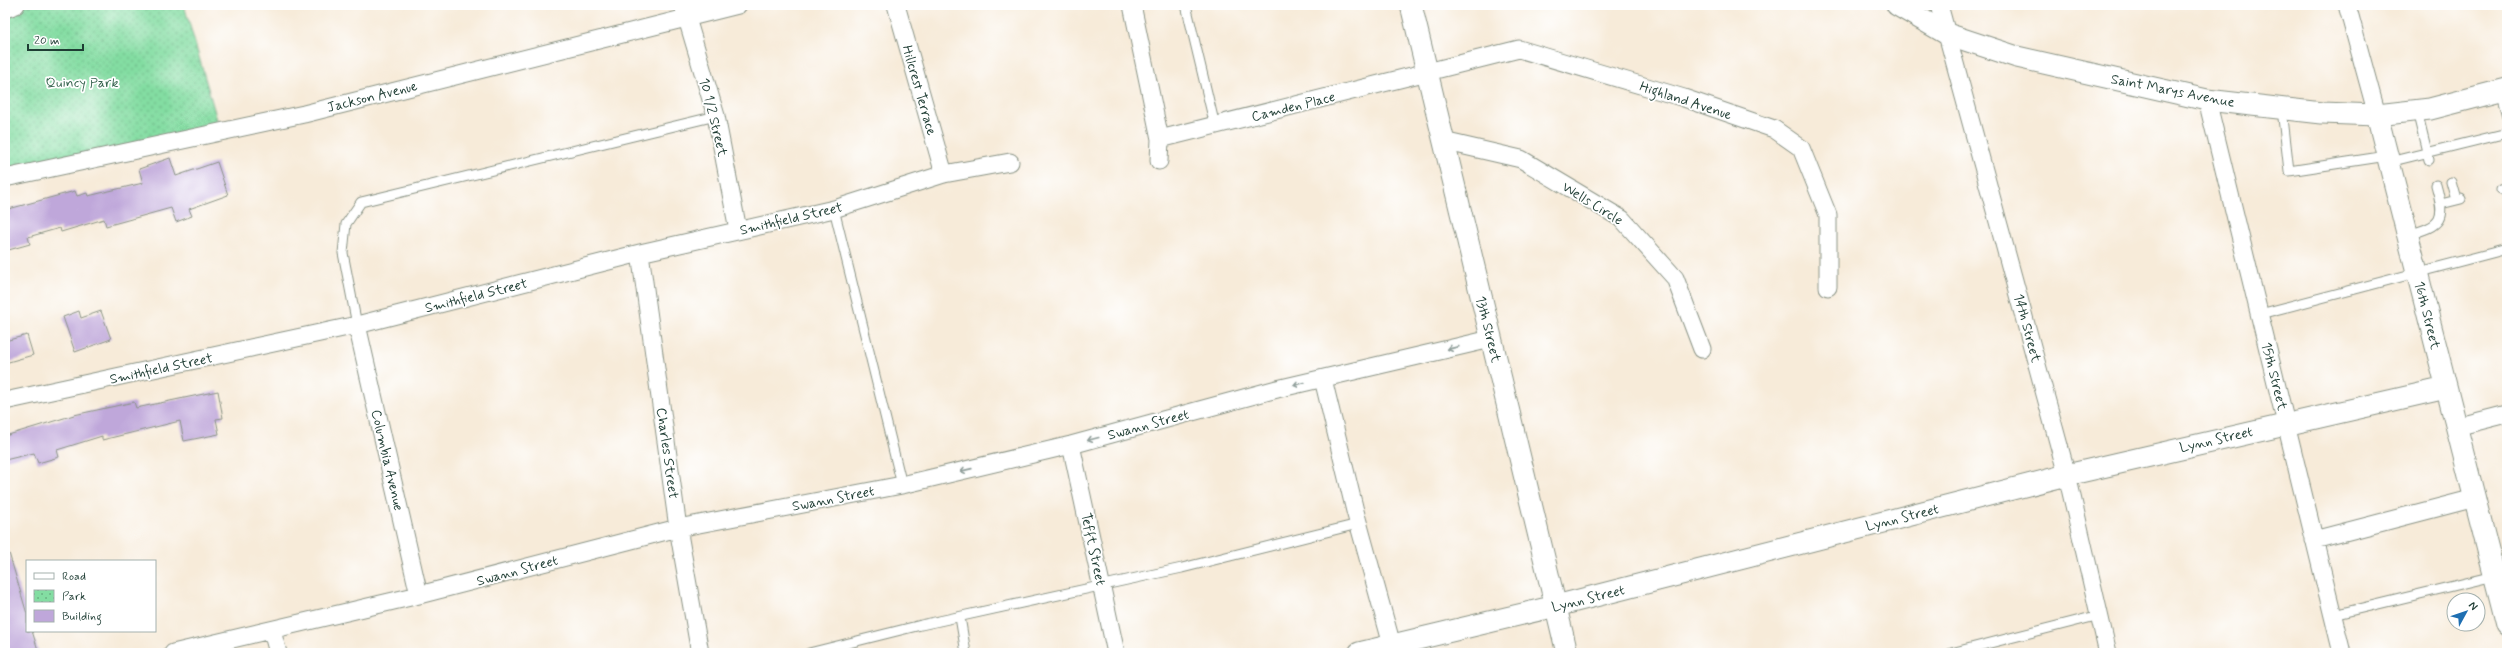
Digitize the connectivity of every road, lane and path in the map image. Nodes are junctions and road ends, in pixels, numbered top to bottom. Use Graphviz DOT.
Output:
graph roads {
  1 [pos="16,5"];
  2 [pos="738,5"];
  3 [pos="896,5"];
  4 [pos="1132,5"];
  5 [pos="1186,5"];
  6 [pos="1411,5"];
  7 [pos="1897,5"];
  8 [pos="1939,5"];
  9 [pos="2347,5"];
  10 [pos="5,10"];
  11 [pos="684,11"];
  12 [pos="1947,34"];
  13 [pos="1427,73"];
  14 [pos="2504,90"];
  15 [pos="2207,100"];
  16 [pos="2282,109"];
  17 [pos="2417,111"];
  18 [pos="2377,115"];
  19 [pos="716,116"];
  20 [pos="2507,116"];
  21 [pos="1215,126"];
  22 [pos="2507,132"];
  23 [pos="1160,139"];
  24 [pos="1443,141"];
  25 [pos="2428,156"];
  26 [pos="2388,159"];
  27 [pos="1159,161"];
  28 [pos="1010,162"];
  29 [pos="944,174"];
  30 [pos="5,178"];
  31 [pos="2451,182"];
  32 [pos="2436,185"];
  33 [pos="2441,204"];
  34 [pos="834,209"];
  35 [pos="738,230"];
  36 [pos="2408,236"];
  37 [pos="2507,249"];
  38 [pos="640,253"];
  39 [pos="2417,273"];
  40 [pos="1828,286"];
  41 [pos="2260,314"];
  42 [pos="357,325"];
  43 [pos="1491,339"];
  44 [pos="1702,349"];
  45 [pos="1323,379"];
  46 [pos="2446,388"];
  47 [pos="5,401"];
  48 [pos="2507,414"];
  49 [pos="2286,423"];
  50 [pos="2456,427"];
  51 [pos="1071,445"];
  52 [pos="2067,474"];
  53 [pos="902,485"];
  54 [pos="2475,498"];
  55 [pos="1358,524"];
  56 [pos="678,528"];
  57 [pos="2314,540"];
  58 [pos="2501,575"];
  59 [pos="1102,585"];
  60 [pos="419,595"];
  61 [pos="1556,606"];
  62 [pos="2100,615"];
  63 [pos="2333,615"];
  64 [pos="960,617"];
  65 [pos="2507,625"];
  66 [pos="272,631"];
  67 [pos="1392,645"];
  68 [pos="174,653"];
  69 [pos="278,653"];
  70 [pos="700,653"];
  71 [pos="809,653"];
  72 [pos="966,653"];
  73 [pos="1116,653"];
  74 [pos="1359,653"];
  75 [pos="1567,653"];
  76 [pos="1951,653"];
  77 [pos="2108,653"];
  78 [pos="2342,653"];
  1 -- 10 [label="street"];
  2 -- 11 [label="street, Jackson Avenue"];
  3 -- 29 [label="street, Hillcrest Terrace"];
  4 -- 23 [label="street"];
  5 -- 21 [label="lane"];
  6 -- 13 [label="street, 13th Street"];
  7 -- 12 [label="street, Saint Marys Avenue"];
  8 -- 12 [label="street, 14th Street"];
  9 -- 18 [label="street, 16th Street"];
  11 -- 19 [label="street, 10 1/2 Street"];
  11 -- 30 [label="street, Jackson Avenue"];
  12 -- 15 [label="street, Saint Marys Avenue"];
  12 -- 52 [label="street, 14th Street"];
  13 -- 21 [label="street, Camden Place"];
  13 -- 24 [label="street, 13th Street"];
  13 -- 40 [label="street, Highland Avenue"];
  14 -- 17 [label="street, Saint Marys Avenue"];
  14 -- 20 [label="lane"];
  15 -- 16 [label="street, Saint Marys Avenue"];
  15 -- 41 [label="street, 15th Street"];
  16 -- 18 [label="street, Saint Marys Avenue"];
  16 -- 26 [label="lane"];
  17 -- 18 [label="street, Saint Marys Avenue"];
  17 -- 25 [label="lane"];
  18 -- 26 [label="street, 16th Street"];
  19 -- 35 [label="street, 10 1/2 Street"];
  19 -- 42 [label="lane"];
  21 -- 23 [label="street, Camden Place"];
  22 -- 25 [label="lane"];
  23 -- 27 [label="street"];
  24 -- 43 [label="street, 13th Street"];
  24 -- 44 [label="street, Wells Circle"];
  25 -- 26 [label="lane"];
  26 -- 36 [label="street, 16th Street"];
  28 -- 29 [label="street, Smithfield Street"];
  29 -- 34 [label="street, Smithfield Street"];
  31 -- 33 [label="lane"];
  32 -- 33 [label="lane"];
  33 -- 36 [label="lane"];
  34 -- 35 [label="street, Smithfield Street"];
  34 -- 53 [label="lane"];
  35 -- 38 [label="street, Smithfield Street"];
  36 -- 39 [label="street, 16th Street"];
  37 -- 39 [label="lane"];
  38 -- 42 [label="street, Smithfield Street"];
  38 -- 56 [label="street, Charles Street"];
  39 -- 41 [label="lane"];
  39 -- 46 [label="street, 16th Street"];
  41 -- 49 [label="street, 15th Street"];
  42 -- 47 [label="street, Smithfield Street"];
  42 -- 60 [label="street, Columbia Avenue"];
  43 -- 45 [label="street, Swann Street, one-way"];
  43 -- 61 [label="street, 13th Street"];
  45 -- 51 [label="street, Swann Street, one-way"];
  45 -- 55 [label="street"];
  46 -- 49 [label="street, Lynn Street"];
  46 -- 50 [label="street, 16th Street"];
  48 -- 50 [label="street"];
  49 -- 52 [label="street, Lynn Street"];
  49 -- 57 [label="street, 15th Street"];
  50 -- 54 [label="street, 16th Street"];
  51 -- 53 [label="street, Swann Street, one-way"];
  51 -- 59 [label="street, Tefft Street"];
  52 -- 61 [label="street, Lynn Street"];
  52 -- 62 [label="street, 14th Street"];
  53 -- 56 [label="street, Swann Street"];
  54 -- 57 [label="street"];
  54 -- 58 [label="street, 16th Street"];
  55 -- 59 [label="lane"];
  55 -- 67 [label="street"];
  56 -- 60 [label="street, Swann Street"];
  56 -- 70 [label="street, Charles Street"];
  57 -- 63 [label="street, 15th Street"];
  58 -- 63 [label="lane"];
  58 -- 65 [label="street, 16th Street"];
  59 -- 64 [label="lane"];
  59 -- 73 [label="street, Tefft Street"];
  60 -- 66 [label="street, Swann Street"];
  61 -- 67 [label="street, Lynn Street"];
  61 -- 75 [label="street, 13th Street"];
  62 -- 76 [label="lane"];
  62 -- 77 [label="street, 14th Street"];
  63 -- 78 [label="street, 15th Street"];
  64 -- 71 [label="lane"];
  64 -- 72 [label="lane"];
  66 -- 68 [label="street, Swann Street"];
  66 -- 69 [label="street"];
  67 -- 74 [label="street, Lynn Street"];
}
